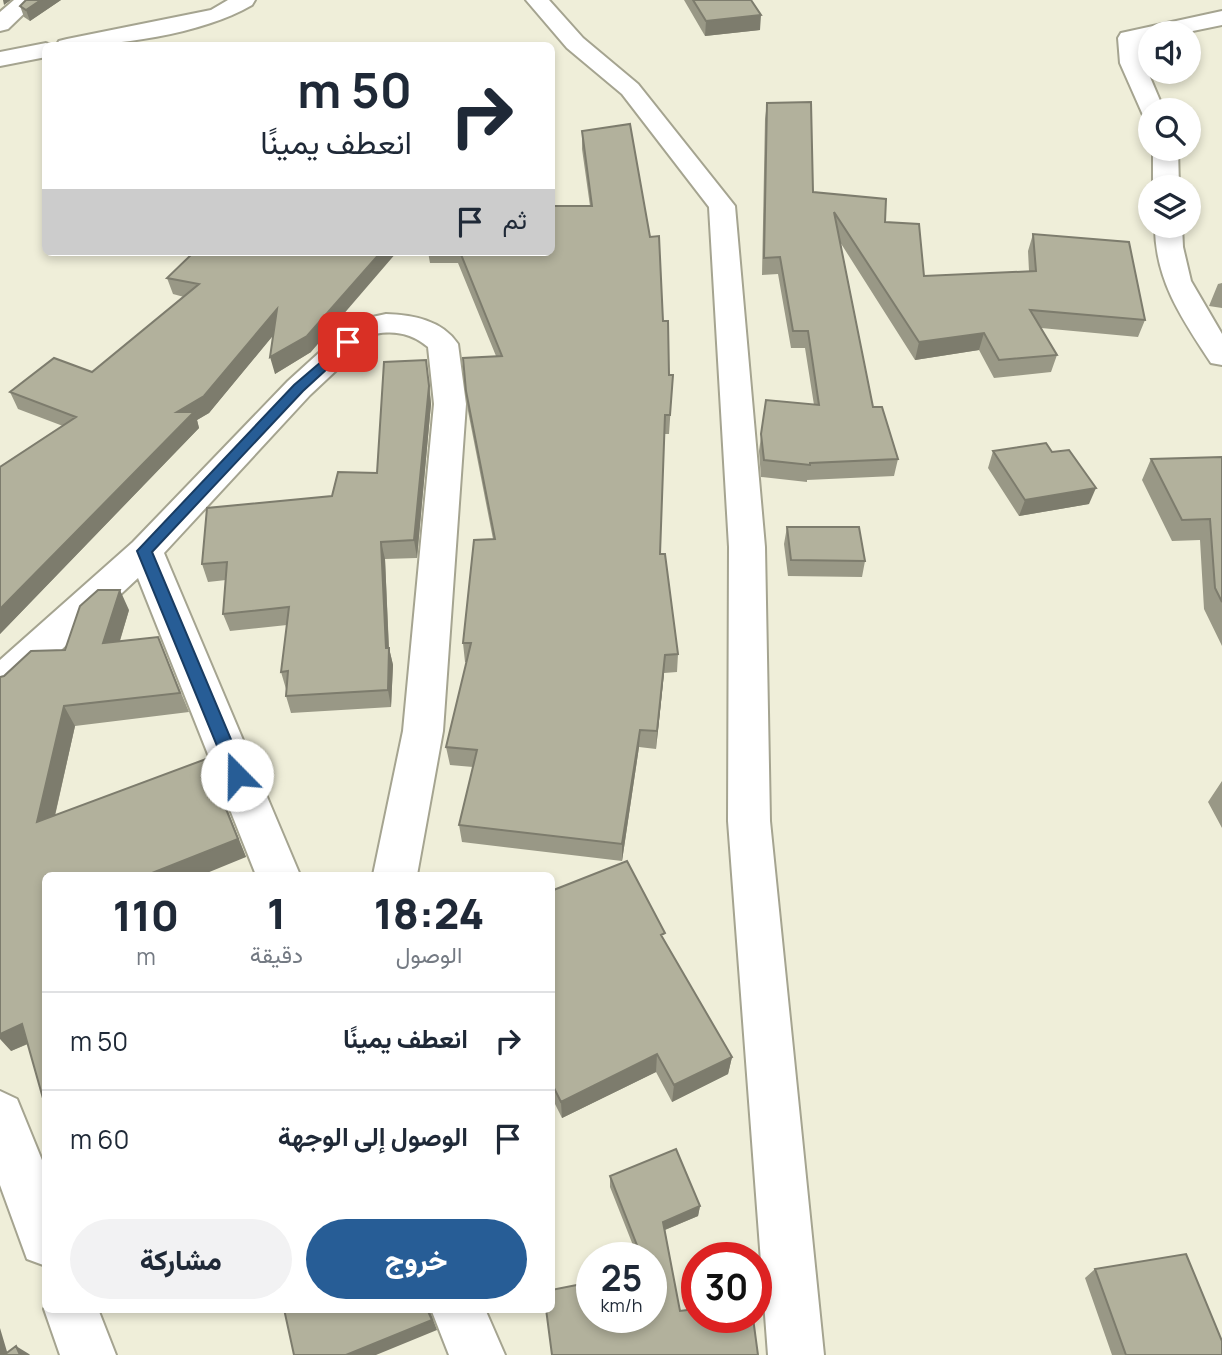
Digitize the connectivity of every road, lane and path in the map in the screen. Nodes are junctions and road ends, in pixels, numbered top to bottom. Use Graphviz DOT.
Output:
graph roads {
  1 [pos="27,0"];
  2 [pos="244,0"];
  3 [pos="537,0"];
  4 [pos="1222,18"];
  5 [pos="1201,23"];
  6 [pos="0,24"];
  7 [pos="1138,36"];
  8 [pos="86,42"];
  9 [pos="42,51"];
  10 [pos="0,59"];
  11 [pos="1138,76"];
  12 [pos="1168,238"];
  13 [pos="1222,356"];
  14 [pos="145,551"];
  15 [pos="0,683"];
  16 [pos="277,872"];
  17 [pos="396,872"];
  18 [pos="0,1116"];
  19 [pos="42,1229"];
  20 [pos="72,1313"];
  21 [pos="460,1313"];
  22 [pos="88,1355"];
  23 [pos="477,1355"];
  24 [pos="796,1355"];
  1 -- 6 [label="street"];
  2 -- 8 [label="street"];
  3 -- 24 [label="street"];
  4 -- 5 [label="street"];
  7 -- 11 [label="street"];
  9 -- 10 [label="street"];
  12 -- 13 [label="street"];
  14 -- 15 [label="street"];
  14 -- 16 [label="street"];
  14 -- 17 [label="street"];
  18 -- 19 [label="street"];
  20 -- 22 [label="street"];
  21 -- 23 [label="street"];
}
